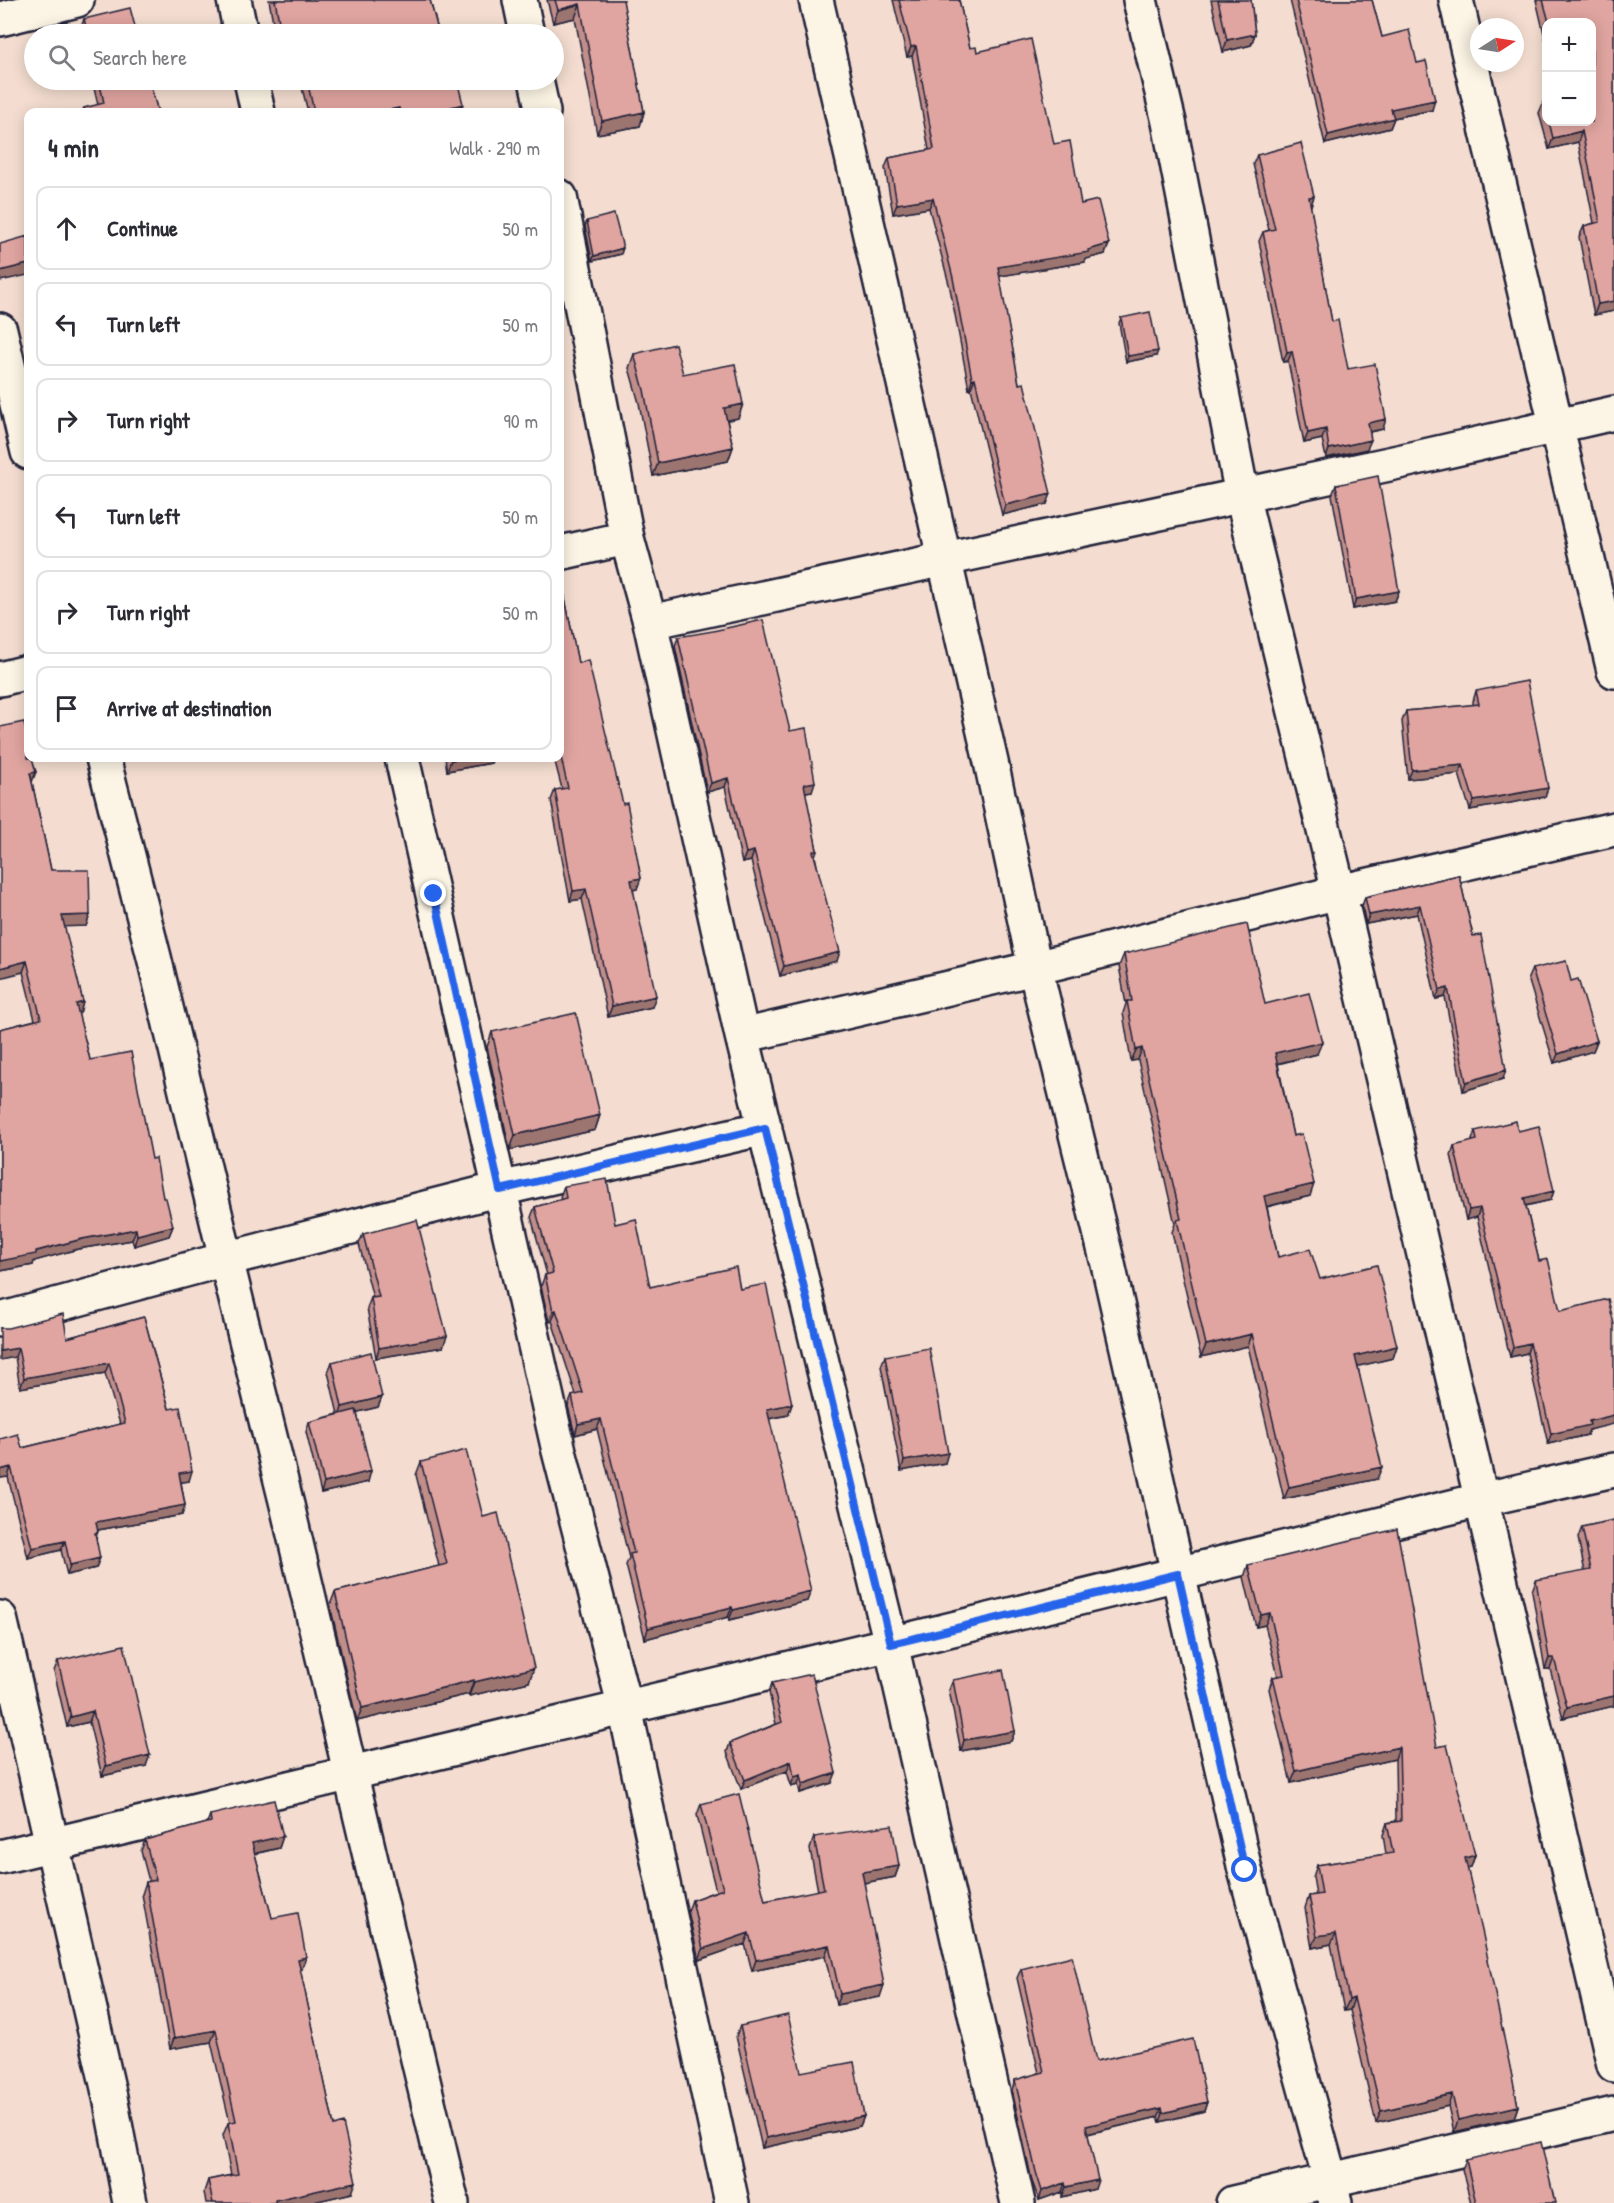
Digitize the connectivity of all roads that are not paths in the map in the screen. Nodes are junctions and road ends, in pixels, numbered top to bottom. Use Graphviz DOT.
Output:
graph roads {
  1 [pos="77,0"];
  2 [pos="234,0"];
  3 [pos="520,0"];
  4 [pos="816,0"];
  5 [pos="1140,0"];
  6 [pos="1456,0"];
  7 [pos="0,19"];
  8 [pos="239,24"];
  9 [pos="525,24"];
  10 [pos="253,90"];
  11 [pos="538,90"];
  12 [pos="257,108"];
  13 [pos="542,108"];
  14 [pos="564,217"];
  15 [pos="0,330"];
  16 [pos="1614,413"];
  17 [pos="1557,426"];
  18 [pos="24,435"];
  19 [pos="1242,495"];
  20 [pos="627,538"];
  21 [pos="564,552"];
  22 [pos="944,560"];
  23 [pos="650,622"];
  24 [pos="1614,671"];
  25 [pos="24,673"];
  26 [pos="0,679"];
  27 [pos="104,762"];
  28 [pos="403,762"];
  29 [pos="1614,829"];
  30 [pos="1339,892"];
  31 [pos="1035,968"];
  32 [pos="742,1036"];
  33 [pos="765,1128"];
  34 [pos="500,1190"];
  35 [pos="226,1259"];
  36 [pos="0,1320"];
  37 [pos="1614,1470"];
  38 [pos="1480,1500"];
  39 [pos="1178,1574"];
  40 [pos="0,1618"];
  41 [pos="891,1644"];
  42 [pos="625,1708"];
  43 [pos="351,1772"];
  44 [pos="50,1845"];
  45 [pos="0,1857"];
  46 [pos="1614,2065"];
  47 [pos="1614,2114"];
  48 [pos="1333,2191"];
  49 [pos="130,2203"];
  50 [pos="452,2203"];
  51 [pos="732,2203"];
  52 [pos="1018,2203"];
  53 [pos="1233,2203"];
  1 -- 7 [label="street"];
  2 -- 8 [label="street"];
  3 -- 9 [label="street"];
  4 -- 22 [label="street"];
  5 -- 19 [label="street"];
  6 -- 17 [label="street"];
  10 -- 12 [label="street"];
  11 -- 13 [label="street"];
  14 -- 20 [label="street"];
  15 -- 18 [label="street"];
  16 -- 17 [label="street"];
  17 -- 19 [label="street"];
  17 -- 24 [label="street"];
  19 -- 22 [label="street"];
  19 -- 30 [label="street"];
  20 -- 21 [label="street"];
  20 -- 23 [label="street"];
  22 -- 23 [label="street"];
  22 -- 31 [label="street"];
  23 -- 32 [label="street"];
  25 -- 26 [label="street"];
  27 -- 35 [label="street"];
  28 -- 34 [label="street"];
  29 -- 30 [label="street"];
  30 -- 31 [label="street"];
  30 -- 38 [label="street"];
  31 -- 32 [label="street"];
  31 -- 39 [label="street"];
  32 -- 33 [label="street"];
  33 -- 34 [label="street"];
  33 -- 41 [label="street"];
  34 -- 35 [label="street"];
  34 -- 42 [label="street"];
  35 -- 36 [label="street"];
  35 -- 43 [label="street"];
  37 -- 38 [label="street"];
  38 -- 39 [label="street"];
  38 -- 46 [label="street"];
  39 -- 41 [label="street"];
  39 -- 48 [label="street"];
  40 -- 44 [label="street"];
  41 -- 42 [label="street"];
  41 -- 52 [label="street"];
  42 -- 43 [label="street"];
  42 -- 51 [label="street"];
  43 -- 44 [label="street"];
  43 -- 50 [label="street"];
  44 -- 45 [label="street"];
  44 -- 49 [label="street"];
  47 -- 48 [label="street"];
  48 -- 53 [label="street"];
}
